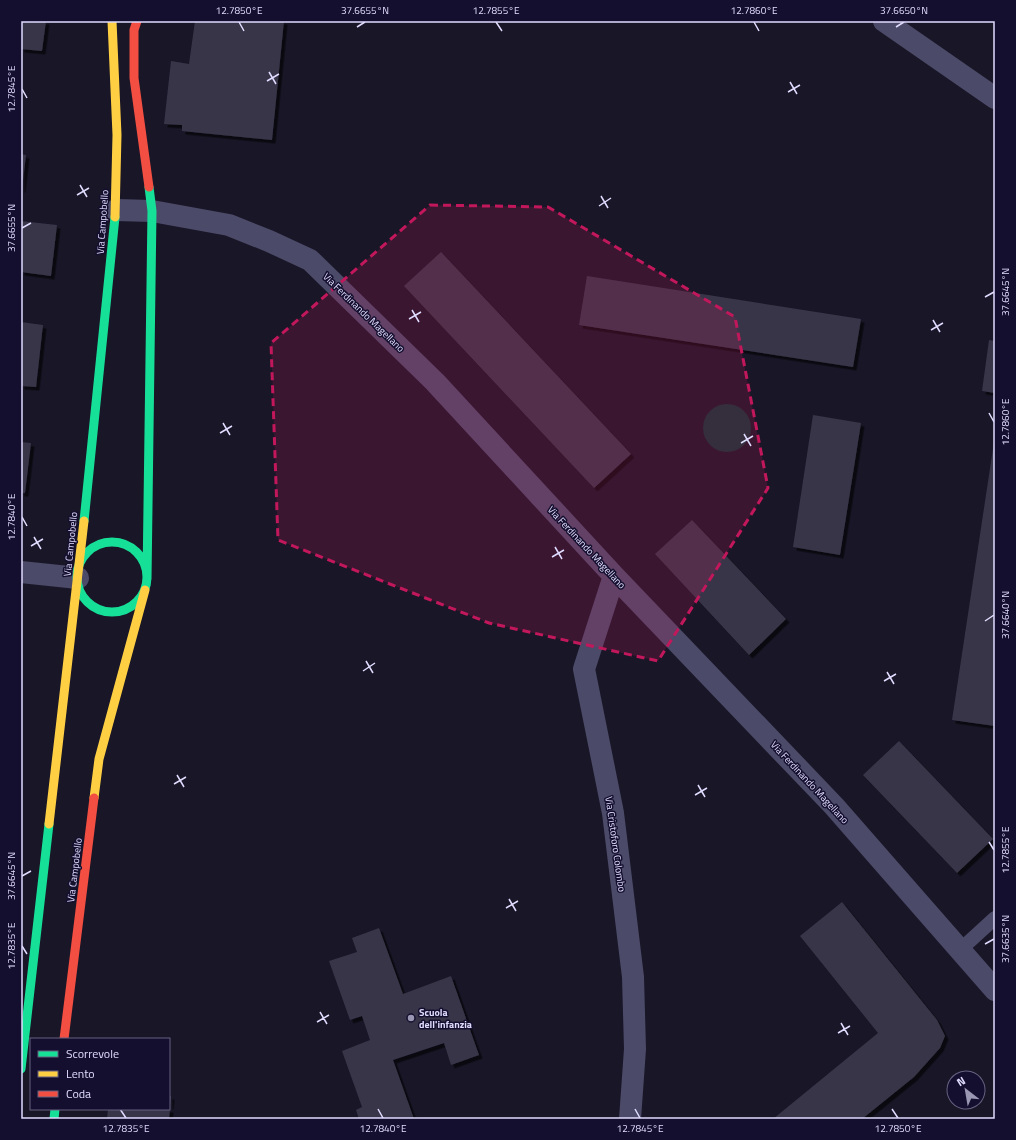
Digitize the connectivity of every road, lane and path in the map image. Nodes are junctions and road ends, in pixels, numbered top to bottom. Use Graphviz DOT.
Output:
graph roads {
  1 [pos="112,21"];
  2 [pos="137,21"];
  3 [pos="894,24"];
  4 [pos="995,98"];
  5 [pos="116,210"];
  6 [pos="152,211"];
  7 [pos="21,572"];
  8 [pos="614,576"];
  9 [pos="78,578"];
  10 [pos="147,579"];
  11 [pos="145,590"];
  12 [pos="995,918"];
  13 [pos="960,950"];
  14 [pos="995,990"];
  15 [pos="64,1038"];
  16 [pos="21,1068"];
  17 [pos="630,1119"];
  1 -- 5 [label="main road, Via Campobello"];
  2 -- 6 [label="main road"];
  3 -- 4 [label="street"];
  5 -- 6 [label="street, Via Ferdinando Magellano"];
  5 -- 9 [label="main road, Via Campobello"];
  6 -- 8 [label="street, Via Ferdinando Magellano"];
  6 -- 10 [label="main road"];
  7 -- 9 [label="street"];
  8 -- 13 [label="street, Via Ferdinando Magellano"];
  8 -- 17 [label="street, Via Cristoforo Colombo"];
  9 -- 10 [label="main road"];
  9 -- 11 [label="main road"];
  9 -- 16 [label="main road, Via Campobello"];
  10 -- 11 [label="main road, Via Campobello"];
  11 -- 15 [label="main road, Via Campobello"];
  12 -- 13 [label="lane"];
  13 -- 14 [label="street, Via Ferdinando Magellano"];
}
